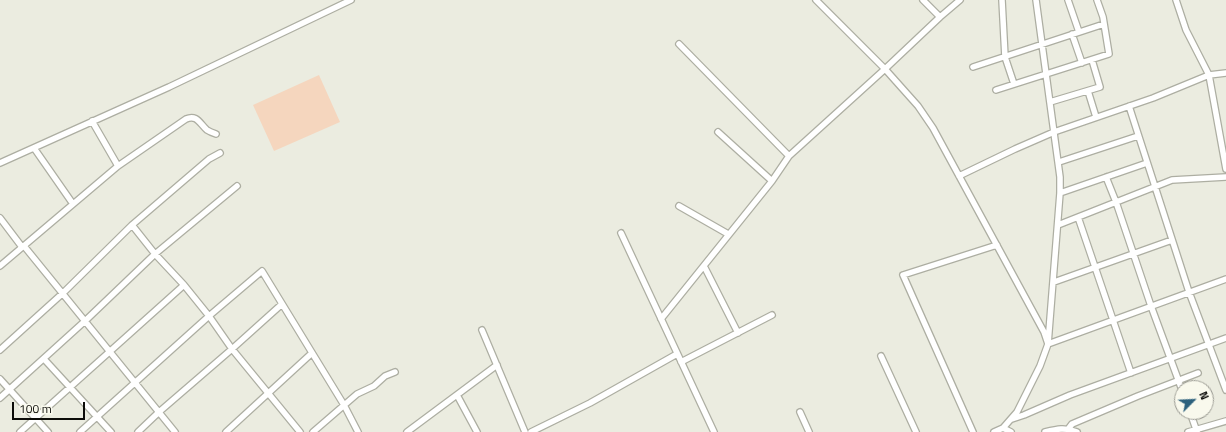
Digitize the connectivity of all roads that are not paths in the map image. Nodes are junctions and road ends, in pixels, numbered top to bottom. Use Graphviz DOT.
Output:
graph roads {
  1 [pos="351,0"];
  2 [pos="816,0"];
  3 [pos="923,0"];
  4 [pos="959,0"];
  5 [pos="1002,0"];
  6 [pos="1036,0"];
  7 [pos="1068,0"];
  8 [pos="1097,0"];
  9 [pos="1176,0"];
  10 [pos="940,17"];
  11 [pos="1104,24"];
  12 [pos="1079,32"];
  13 [pos="1072,34"];
  14 [pos="678,44"];
  15 [pos="1042,44"];
  16 [pos="1005,56"];
  17 [pos="1092,60"];
  18 [pos="1082,63"];
  19 [pos="973,67"];
  20 [pos="885,69"];
  21 [pos="1226,73"];
  22 [pos="1046,74"];
  23 [pos="1208,75"];
  24 [pos="1014,84"];
  25 [pos="996,90"];
  26 [pos="1088,91"];
  27 [pos="1050,102"];
  28 [pos="1128,106"];
  29 [pos="1096,117"];
  30 [pos="92,121"];
  31 [pos="718,132"];
  32 [pos="1054,132"];
  33 [pos="216,134"];
  34 [pos="1138,136"];
  35 [pos="34,148"];
  36 [pos="220,153"];
  37 [pos="788,156"];
  38 [pos="1059,162"];
  39 [pos="0,163"];
  40 [pos="1147,163"];
  41 [pos="118,166"];
  42 [pos="1226,169"];
  43 [pos="959,176"];
  44 [pos="1106,177"];
  45 [pos="1226,177"];
  46 [pos="772,181"];
  47 [pos="237,186"];
  48 [pos="1155,187"];
  49 [pos="1060,193"];
  50 [pos="1116,202"];
  51 [pos="73,204"];
  52 [pos="678,206"];
  53 [pos="1078,217"];
  54 [pos="0,218"];
  55 [pos="132,225"];
  56 [pos="1058,225"];
  57 [pos="621,233"];
  58 [pos="728,234"];
  59 [pos="1172,240"];
  60 [pos="997,245"];
  61 [pos="23,247"];
  62 [pos="155,254"];
  63 [pos="1134,254"];
  64 [pos="0,266"];
  65 [pos="704,266"];
  66 [pos="1096,267"];
  67 [pos="1226,278"];
  68 [pos="1054,282"];
  69 [pos="184,285"];
  70 [pos="1189,292"];
  71 [pos="63,293"];
  72 [pos="282,304"];
  73 [pos="1151,306"];
  74 [pos="772,315"];
  75 [pos="209,316"];
  76 [pos="661,319"];
  77 [pos="1113,320"];
  78 [pos="85,321"];
  79 [pos="482,330"];
  80 [pos="738,333"];
  81 [pos="1226,338"];
  82 [pos="1048,344"];
  83 [pos="1210,344"];
  84 [pos="0,350"];
  85 [pos="232,350"];
  86 [pos="110,352"];
  87 [pos="312,353"];
  88 [pos="677,354"];
  89 [pos="881,356"];
  90 [pos="1171,358"];
  91 [pos="44,359"];
  92 [pos="681,362"];
  93 [pos="498,365"];
  94 [pos="396,372"];
  95 [pos="1131,373"];
  96 [pos="1198,373"];
  97 [pos="0,379"];
  98 [pos="1178,380"];
  99 [pos="1174,382"];
  100 [pos="135,383"];
  101 [pos="70,387"];
  102 [pos="9,390"];
  103 [pos="1226,390"];
  104 [pos="268,393"];
  105 [pos="457,395"];
  106 [pos="0,398"];
  107 [pos="344,404"];
  108 [pos="159,412"];
  109 [pos="800,412"];
  110 [pos="97,416"];
  111 [pos="36,418"];
  112 [pos="1012,419"];
  113 [pos="1193,420"];
  114 [pos="1226,421"];
  115 [pos="1003,428"];
  116 [pos="1069,428"];
  117 [pos="1197,431"];
  118 [pos="20,432"];
  119 [pos="48,432"];
  120 [pos="80,432"];
  121 [pos="111,432"];
  122 [pos="138,432"];
  123 [pos="175,432"];
  124 [pos="226,432"];
  125 [pos="300,432"];
  126 [pos="313,432"];
  127 [pos="358,432"];
  128 [pos="408,432"];
  129 [pos="477,432"];
  130 [pos="525,432"];
  131 [pos="531,432"];
  132 [pos="714,432"];
  133 [pos="809,432"];
  134 [pos="916,432"];
  135 [pos="973,432"];
  136 [pos="994,432"];
  137 [pos="1011,432"];
  138 [pos="1045,432"];
  139 [pos="1077,432"];
  140 [pos="1188,432"];
  1 -- 30 [label="street"];
  2 -- 20 [label="street"];
  3 -- 10 [label="street"];
  4 -- 10 [label="street"];
  5 -- 16 [label="street"];
  6 -- 15 [label="street"];
  7 -- 12 [label="street"];
  8 -- 11 [label="street"];
  9 -- 23 [label="street"];
  10 -- 20 [label="street"];
  11 -- 12 [label="street"];
  11 -- 17 [label="street"];
  12 -- 13 [label="street"];
  13 -- 15 [label="street"];
  13 -- 18 [label="street"];
  14 -- 37 [label="street"];
  15 -- 16 [label="street"];
  15 -- 22 [label="street"];
  16 -- 19 [label="street"];
  16 -- 24 [label="street"];
  17 -- 18 [label="street"];
  17 -- 26 [label="street"];
  18 -- 22 [label="street"];
  20 -- 37 [label="street"];
  20 -- 43 [label="street"];
  21 -- 23 [label="street"];
  22 -- 24 [label="street"];
  22 -- 27 [label="street"];
  23 -- 28 [label="street"];
  23 -- 42 [label="street"];
  24 -- 25 [label="street"];
  26 -- 27 [label="street"];
  26 -- 29 [label="street"];
  27 -- 32 [label="street"];
  28 -- 29 [label="street"];
  28 -- 34 [label="street"];
  29 -- 32 [label="street"];
  30 -- 35 [label="street"];
  30 -- 41 [label="street"];
  31 -- 46 [label="street"];
  32 -- 38 [label="street"];
  32 -- 43 [label="street"];
  33 -- 41 [label="street"];
  34 -- 38 [label="street"];
  34 -- 40 [label="street"];
  35 -- 39 [label="street"];
  35 -- 51 [label="street"];
  36 -- 55 [label="street"];
  37 -- 46 [label="street"];
  38 -- 49 [label="street"];
  40 -- 44 [label="street"];
  40 -- 48 [label="street"];
  41 -- 51 [label="street"];
  43 -- 60 [label="street"];
  44 -- 49 [label="street"];
  44 -- 50 [label="street"];
  45 -- 48 [label="street"];
  46 -- 58 [label="street"];
  47 -- 62 [label="street"];
  48 -- 50 [label="street"];
  48 -- 59 [label="street"];
  49 -- 56 [label="street"];
  50 -- 53 [label="street"];
  50 -- 63 [label="street"];
  51 -- 61 [label="street"];
  52 -- 58 [label="street"];
  53 -- 56 [label="street"];
  53 -- 66 [label="street"];
  54 -- 61 [label="street"];
  55 -- 62 [label="street"];
  55 -- 71 [label="street"];
  56 -- 68 [label="street"];
  57 -- 76 [label="street"];
  58 -- 65 [label="street"];
  59 -- 63 [label="street"];
  59 -- 70 [label="street"];
  60 -- 82 [label="street"];
  60 -- 135 [label="street"];
  61 -- 64 [label="street"];
  61 -- 71 [label="street"];
  62 -- 69 [label="street"];
  62 -- 78 [label="street"];
  63 -- 66 [label="street"];
  63 -- 73 [label="street"];
  65 -- 76 [label="street"];
  65 -- 80 [label="street"];
  66 -- 68 [label="street"];
  66 -- 77 [label="street"];
  67 -- 70 [label="street"];
  68 -- 82 [label="street"];
  69 -- 75 [label="street"];
  69 -- 86 [label="street"];
  70 -- 73 [label="street"];
  70 -- 83 [label="street"];
  71 -- 78 [label="street"];
  71 -- 84 [label="street"];
  72 -- 75 [label="street"];
  72 -- 85 [label="street"];
  72 -- 87 [label="street"];
  73 -- 77 [label="street"];
  73 -- 90 [label="street"];
  74 -- 80 [label="street"];
  75 -- 85 [label="street"];
  75 -- 100 [label="street"];
  76 -- 88 [label="street"];
  77 -- 82 [label="street"];
  77 -- 95 [label="street"];
  78 -- 86 [label="street"];
  78 -- 91 [label="street"];
  79 -- 93 [label="street"];
  80 -- 92 [label="street"];
  81 -- 83 [label="street"];
  82 -- 112 [label="street"];
  83 -- 90 [label="street"];
  83 -- 103 [label="street"];
  85 -- 104 [label="street"];
  85 -- 108 [label="street"];
  86 -- 100 [label="street"];
  86 -- 101 [label="street"];
  87 -- 104 [label="street"];
  87 -- 107 [label="street"];
  88 -- 92 [label="street"];
  88 -- 131 [label="street"];
  89 -- 134 [label="street"];
  90 -- 95 [label="street"];
  90 -- 98 [label="street"];
  91 -- 101 [label="street"];
  91 -- 102 [label="street"];
  92 -- 132 [label="street"];
  93 -- 105 [label="street"];
  93 -- 130 [label="street"];
  94 -- 107 [label="street"];
  95 -- 112 [label="street"];
  96 -- 98 [label="street"];
  97 -- 102 [label="street"];
  99 -- 116 [label="street"];
  100 -- 108 [label="street"];
  100 -- 110 [label="street"];
  101 -- 110 [label="street"];
  101 -- 111 [label="street"];
  102 -- 106 [label="street"];
  102 -- 111 [label="street"];
  104 -- 124 [label="street"];
  104 -- 125 [label="street"];
  105 -- 128 [label="street"];
  105 -- 129 [label="street"];
  107 -- 126 [label="street"];
  107 -- 127 [label="street"];
  108 -- 122 [label="street"];
  108 -- 123 [label="street"];
  109 -- 133 [label="street"];
  110 -- 120 [label="street"];
  110 -- 121 [label="street"];
  111 -- 118 [label="street"];
  111 -- 119 [label="street"];
  112 -- 115 [label="street"];
  113 -- 117 [label="street"];
  114 -- 117 [label="street"];
  115 -- 136 [label="street"];
  115 -- 137 [label="street"];
  116 -- 138 [label="street"];
  116 -- 139 [label="street"];
  117 -- 140 [label="street"];
}
